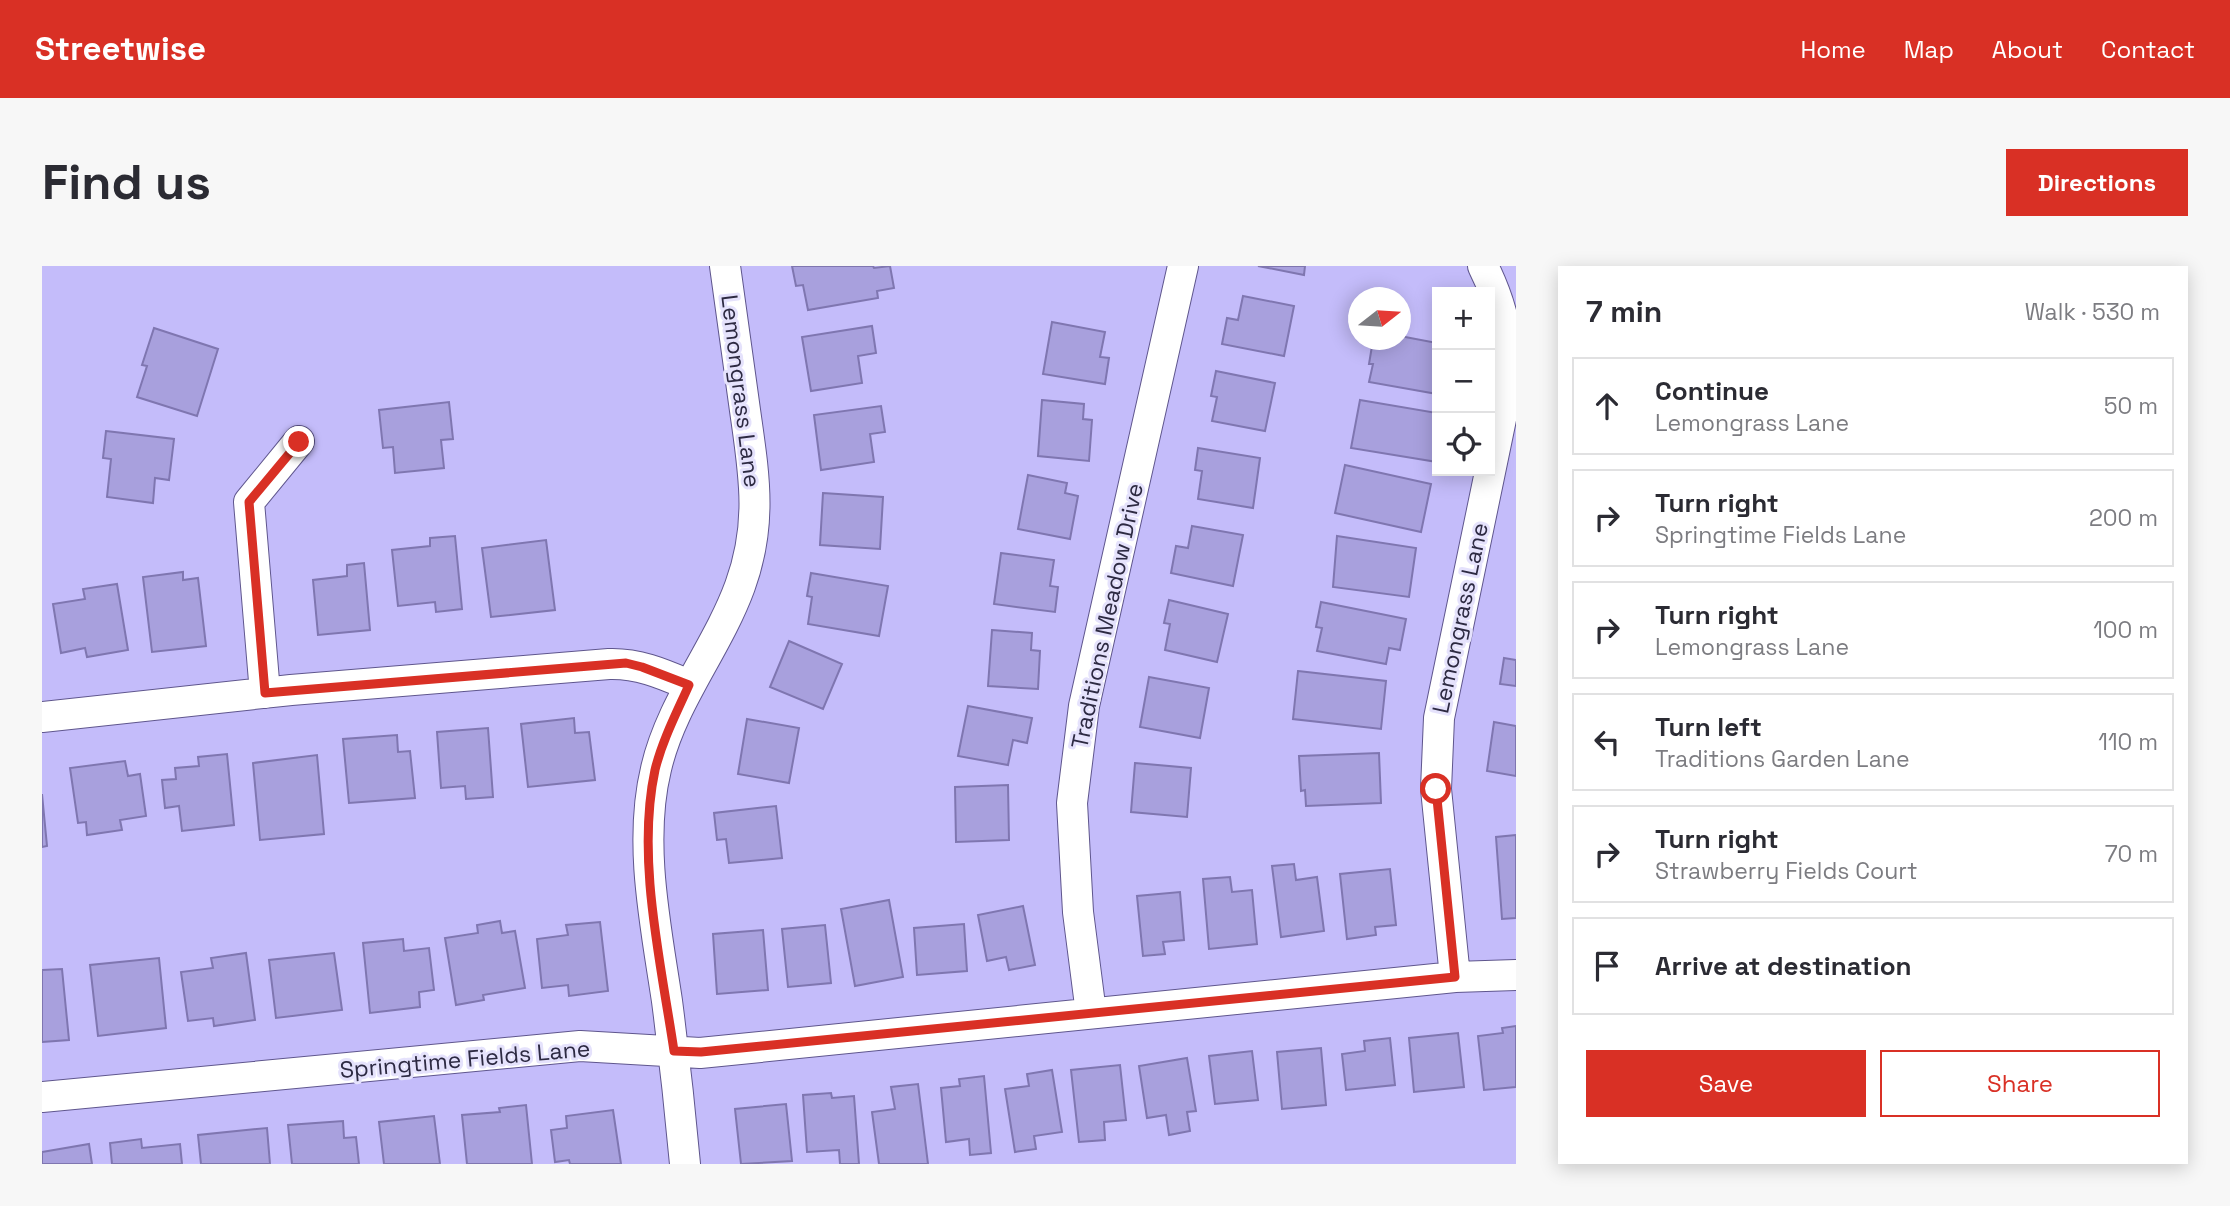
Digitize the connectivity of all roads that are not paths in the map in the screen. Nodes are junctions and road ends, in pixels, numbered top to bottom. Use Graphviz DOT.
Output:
graph roads {
  1 [pos="725,266"];
  2 [pos="1183,266"];
  3 [pos="1483,266"];
  4 [pos="299,442"];
  5 [pos="689,685"];
  6 [pos="265,693"];
  7 [pos="42,717"];
  8 [pos="1516,975"];
  9 [pos="1455,977"];
  10 [pos="1091,1013"];
  11 [pos="674,1051"];
  12 [pos="42,1097"];
  13 [pos="685,1164"];
  1 -- 5 [label="street, Lemongrass Lane"];
  2 -- 10 [label="street, Traditions Meadow Drive"];
  3 -- 9 [label="street, Lemongrass Lane"];
  4 -- 6 [label="street"];
  5 -- 6 [label="street"];
  5 -- 11 [label="street, Lemongrass Lane"];
  6 -- 7 [label="street"];
  8 -- 9 [label="street, Springtime Fields Lane"];
  9 -- 10 [label="street, Springtime Fields Lane"];
  10 -- 11 [label="street, Springtime Fields Lane"];
  11 -- 12 [label="street, Springtime Fields Lane"];
  11 -- 13 [label="street, Lemongrass Lane"];
}
